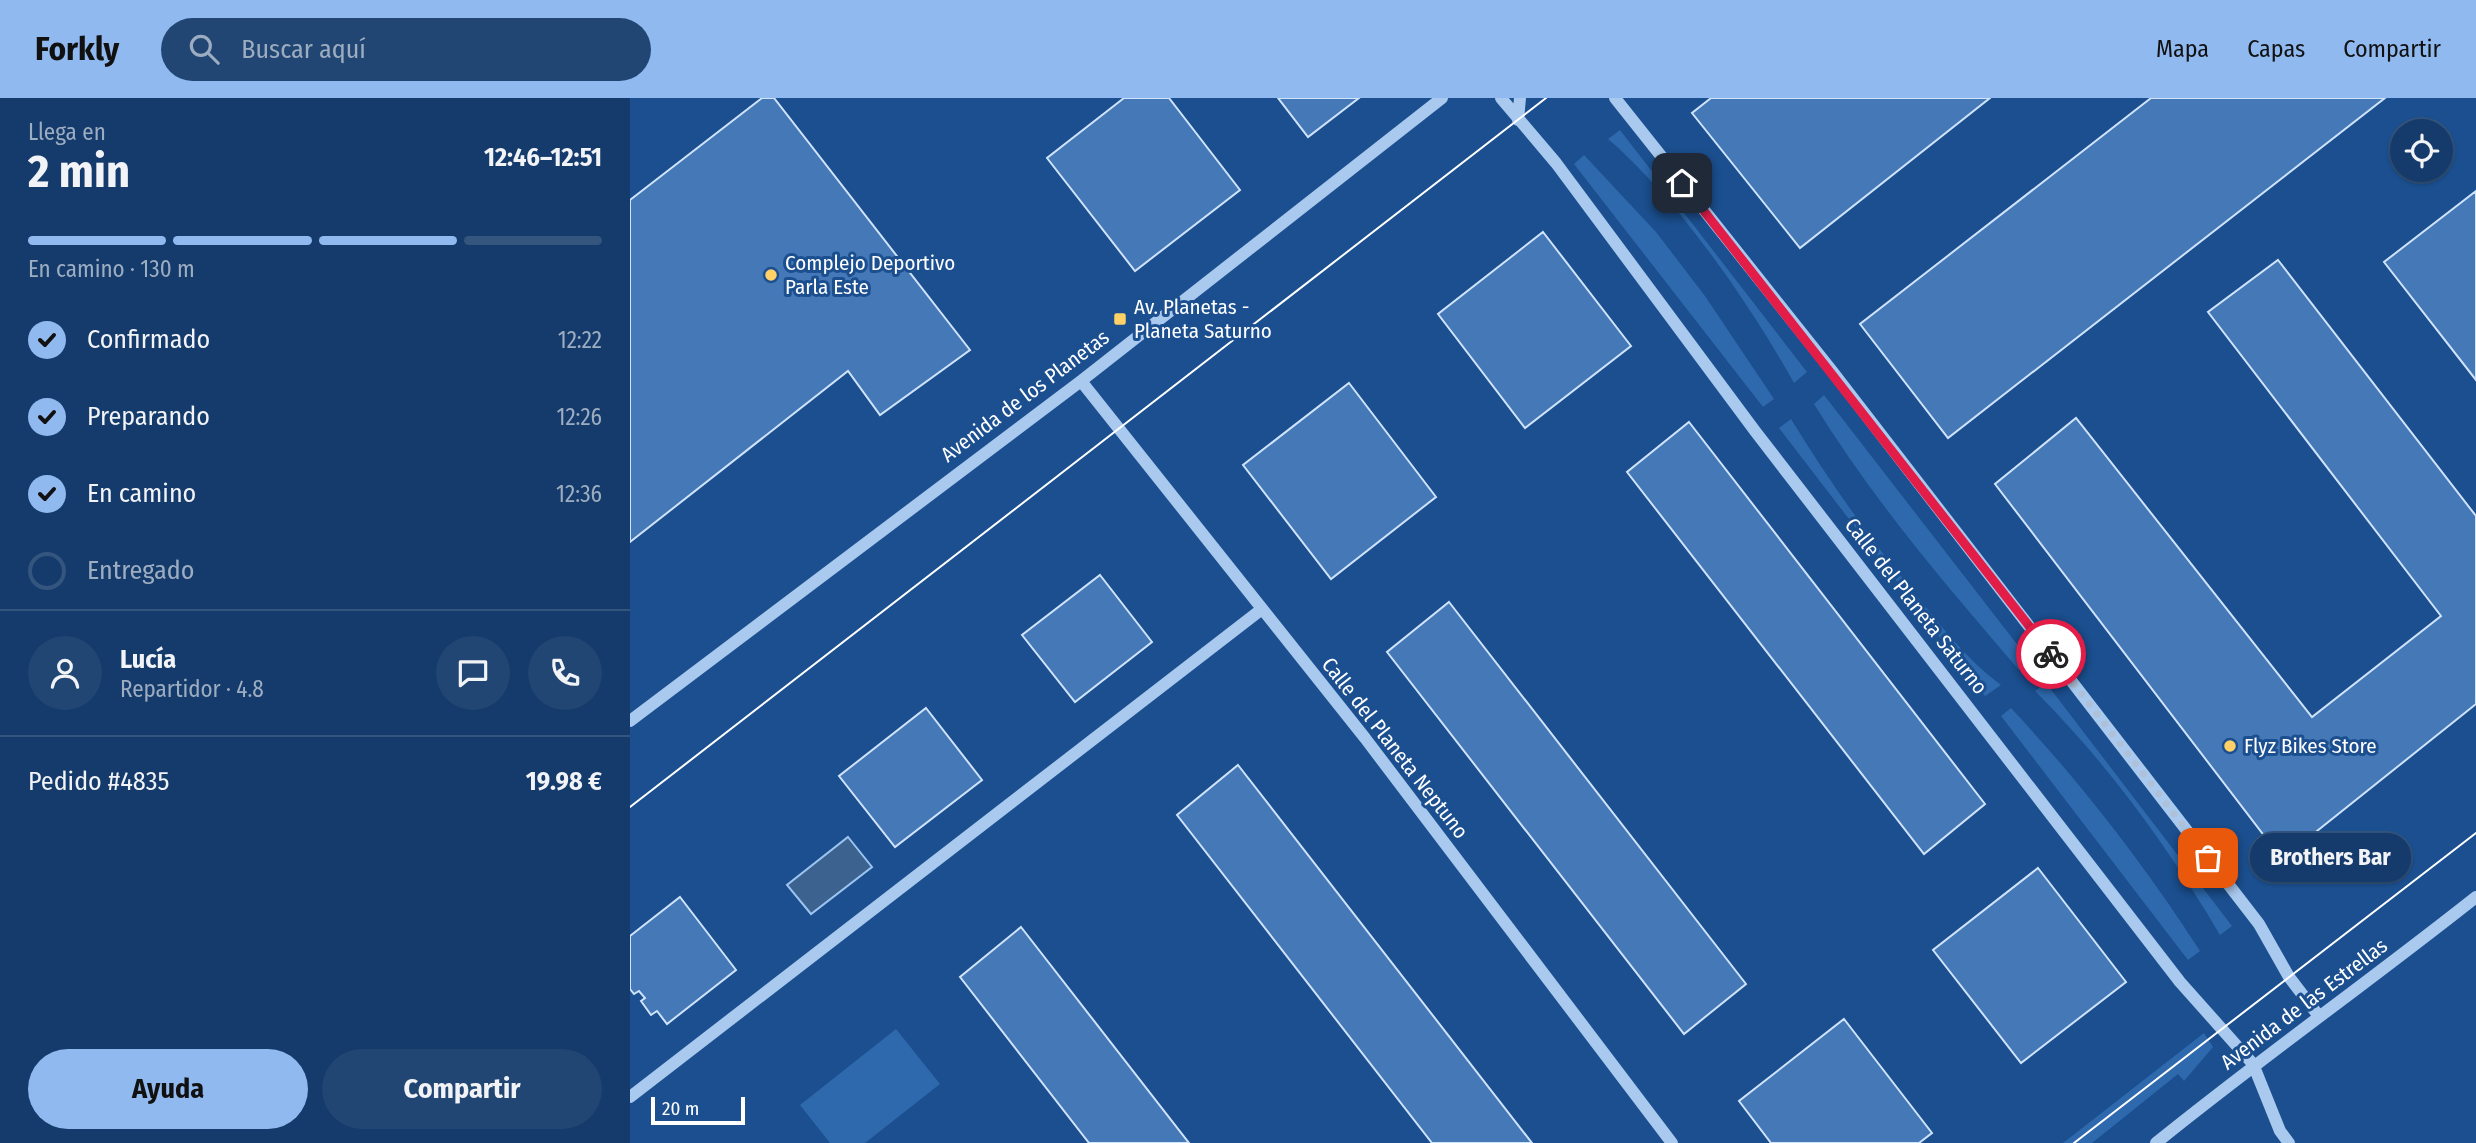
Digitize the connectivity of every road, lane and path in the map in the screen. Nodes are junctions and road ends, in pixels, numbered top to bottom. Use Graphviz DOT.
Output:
graph roads {
  1 [pos="1442,98"];
  2 [pos="1501,98"];
  3 [pos="1520,98"];
  4 [pos="1615,98"];
  5 [pos="1518,120"];
  6 [pos="1081,381"];
  7 [pos="1262,609"];
  8 [pos="630,722"];
  9 [pos="2476,897"];
  10 [pos="2318,1015"];
  11 [pos="2253,1065"];
  12 [pos="630,1097"];
  13 [pos="1672,1143"];
  14 [pos="2156,1143"];
  15 [pos="2289,1143"];
  1 -- 6 [label="street, Avenida de los Planetas"];
  2 -- 5 [label="street, Calle del Planeta Saturno"];
  3 -- 5 [label="street"];
  4 -- 10 [label="street"];
  5 -- 11 [label="street, Calle del Planeta Saturno"];
  6 -- 7 [label="street, Calle del Planeta Neptuno"];
  6 -- 8 [label="street, Avenida de los Planetas"];
  7 -- 12 [label="street"];
  7 -- 13 [label="street, Calle del Planeta Neptuno"];
  9 -- 10 [label="street, Avenida de las Estrellas"];
  10 -- 11 [label="street, Avenida de las Estrellas"];
  11 -- 14 [label="street, Avenida de las Estrellas"];
  11 -- 15 [label="street, Calle del Planeta Saturno"];
}
